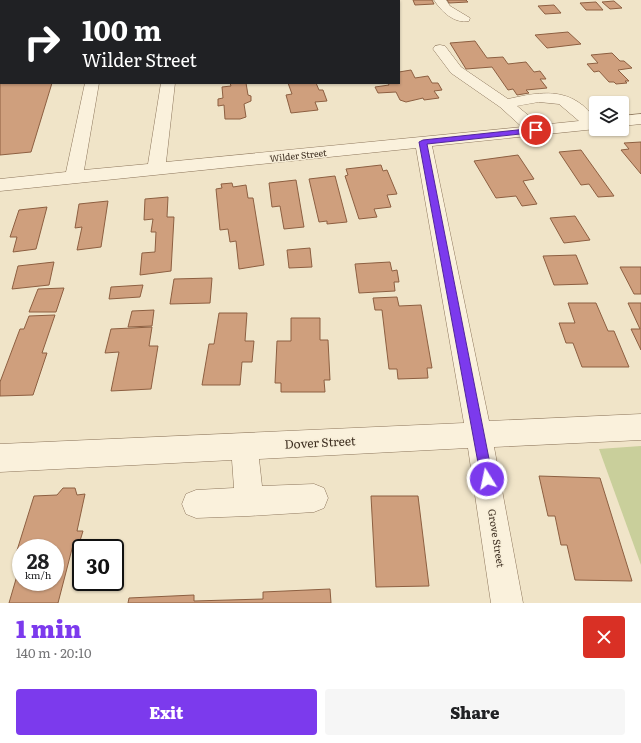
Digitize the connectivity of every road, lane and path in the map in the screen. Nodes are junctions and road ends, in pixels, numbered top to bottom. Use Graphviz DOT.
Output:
graph roads {
  1 [pos="440,0"];
  2 [pos="464,18"];
  3 [pos="440,49"];
  4 [pos="92,84"];
  5 [pos="168,84"];
  6 [pos="505,104"];
  7 [pos="641,119"];
  8 [pos="589,120"];
  9 [pos="629,120"];
  10 [pos="589,125"];
  11 [pos="536,130"];
  12 [pos="423,142"];
  13 [pos="156,170"];
  14 [pos="74,178"];
  15 [pos="0,185"];
  16 [pos="641,427"];
  17 [pos="480,435"];
  18 [pos="245,446"];
  19 [pos="0,458"];
  20 [pos="314,498"];
  21 [pos="248,502"];
  22 [pos="196,504"];
  23 [pos="507,603"];
  1 -- 2 [label="street"];
  3 -- 6 [label="street"];
  4 -- 14 [label="street"];
  5 -- 13 [label="street"];
  6 -- 8 [label="street"];
  6 -- 11 [label="street"];
  7 -- 9 [label="street"];
  10 -- 11 [label="street, Wilder Street"];
  11 -- 12 [label="street, Wilder Street"];
  12 -- 13 [label="street, Wilder Street"];
  12 -- 17 [label="street, Grove Street"];
  13 -- 14 [label="street, Wilder Street"];
  14 -- 15 [label="street, Wilder Street"];
  16 -- 17 [label="street, Dover Street"];
  17 -- 18 [label="street, Dover Street"];
  17 -- 23 [label="street, Grove Street"];
  18 -- 19 [label="street, Dover Street"];
  18 -- 21 [label="street"];
  20 -- 21 [label="street"];
  21 -- 22 [label="street"];
}
